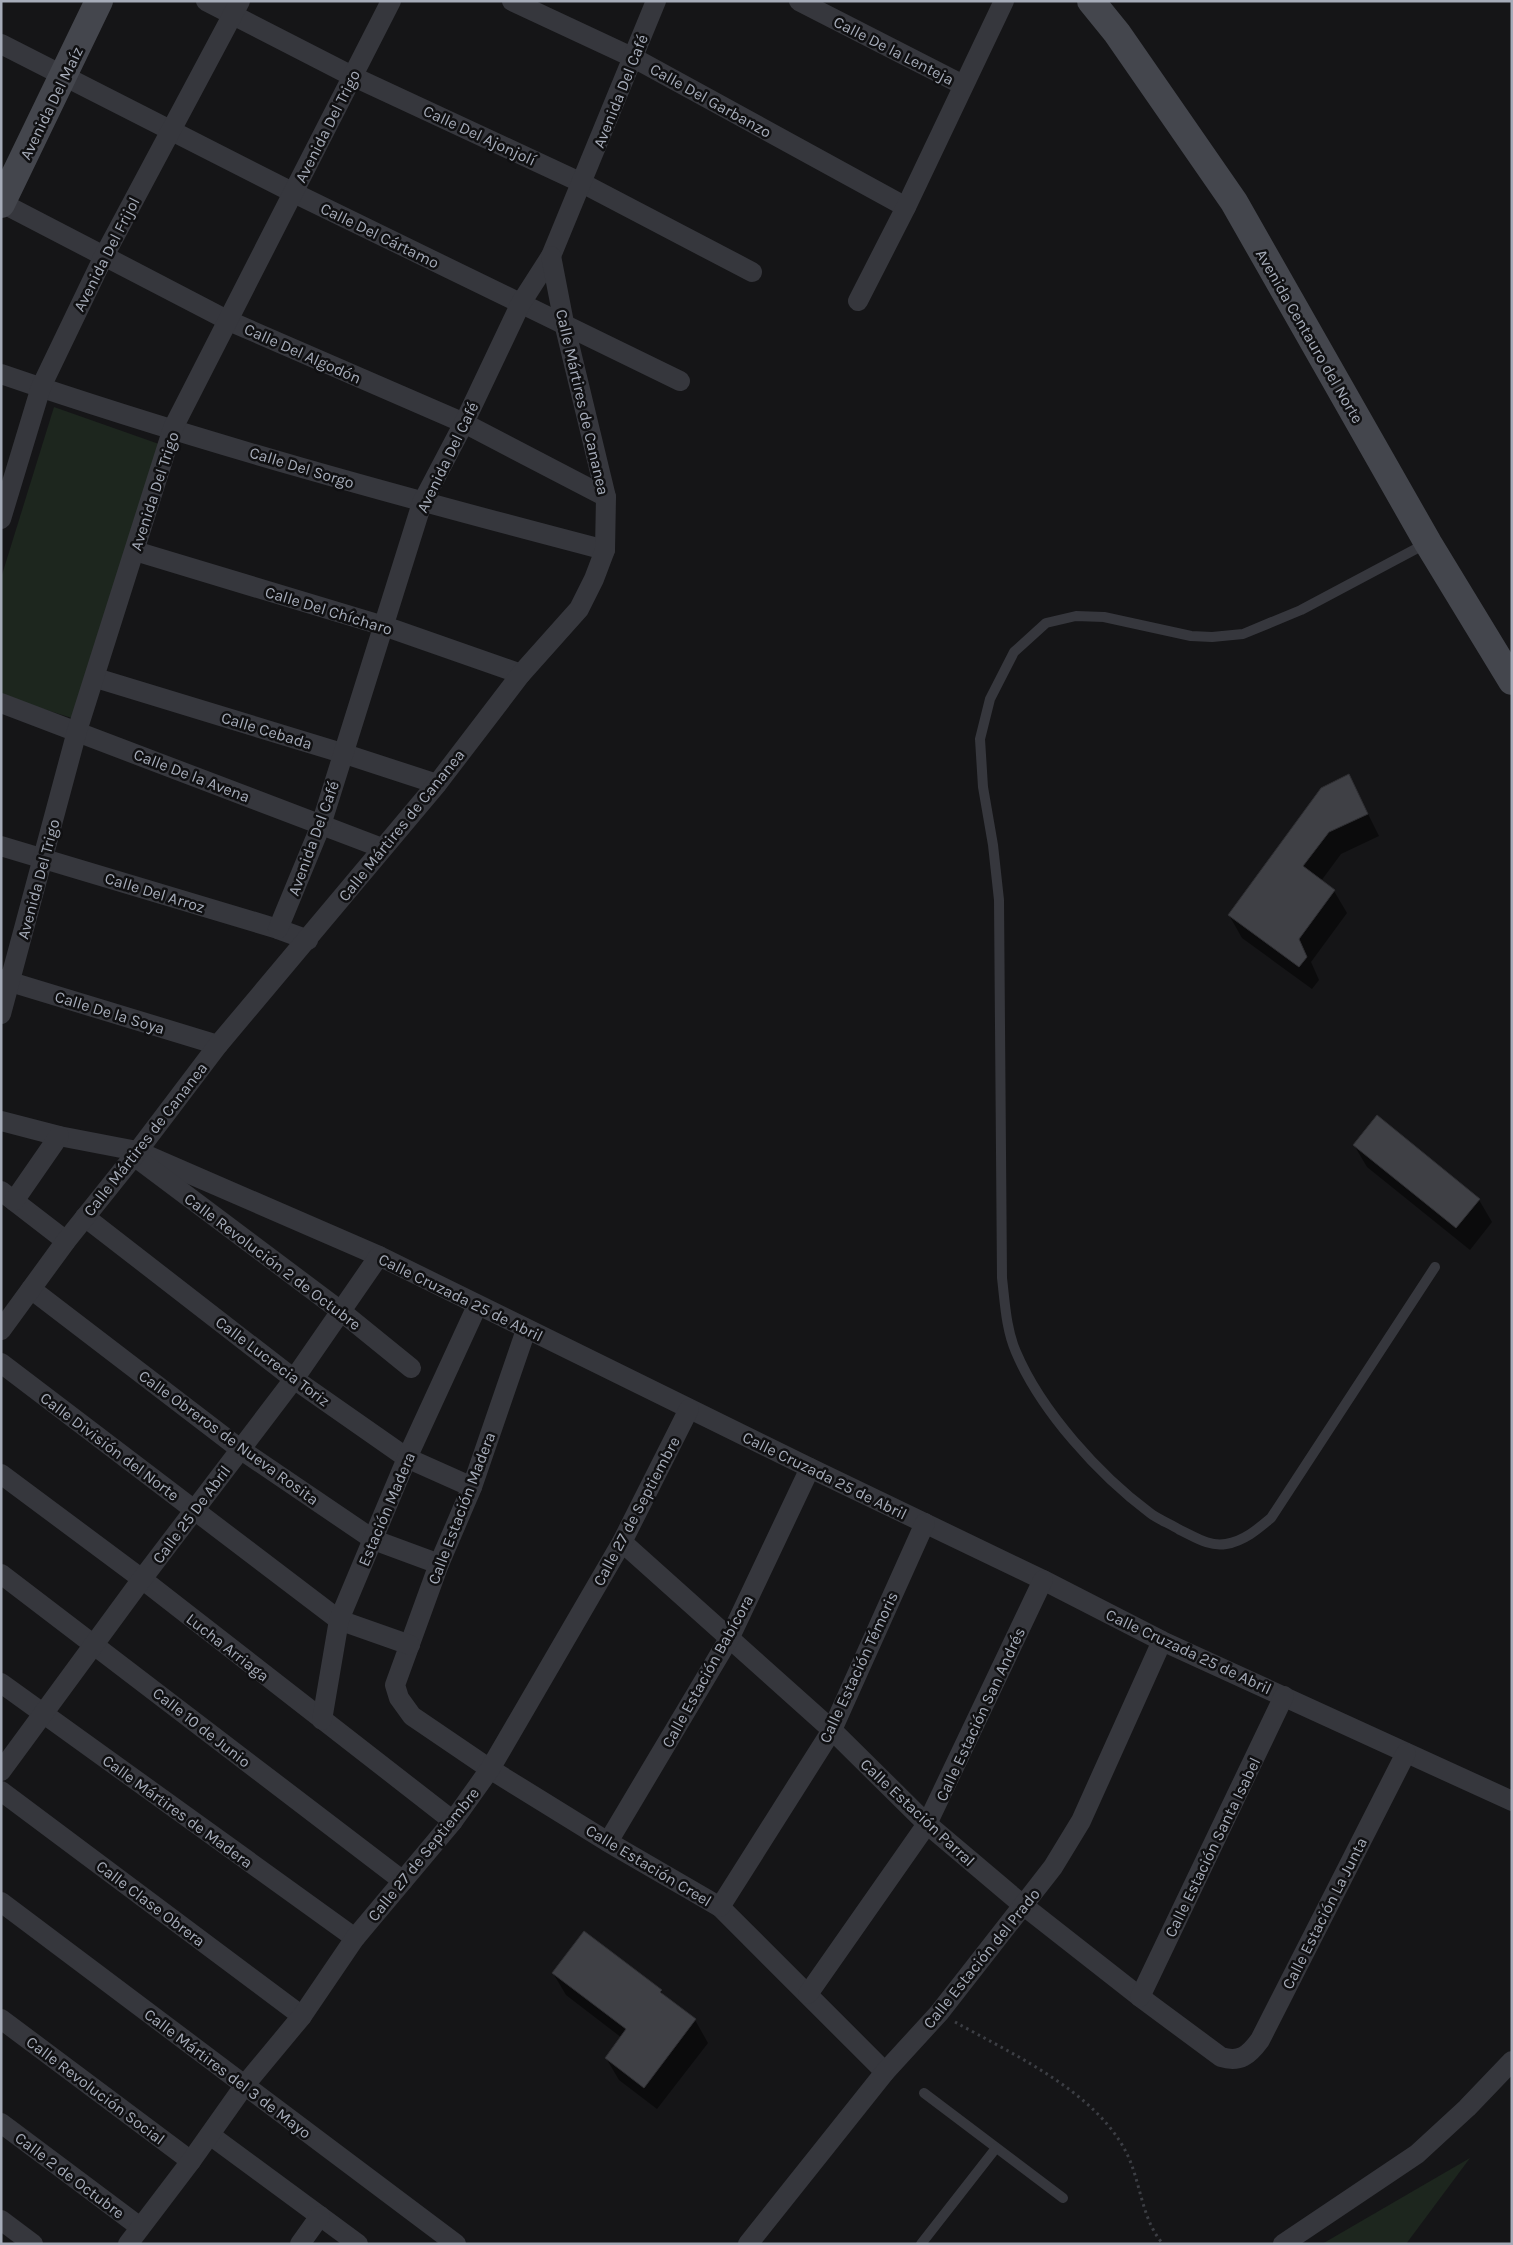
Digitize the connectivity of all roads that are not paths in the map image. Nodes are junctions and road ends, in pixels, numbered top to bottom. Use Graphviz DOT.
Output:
graph roads {
  1 [pos="100,1"];
  2 [pos="206,1"];
  3 [pos="391,1"];
  4 [pos="512,1"];
  5 [pos="656,1"];
  6 [pos="799,1"];
  7 [pos="1004,1"];
  8 [pos="1091,1"];
  9 [pos="237,8"];
  10 [pos="1,44"];
  11 [pos="634,58"];
  12 [pos="64,75"];
  13 [pos="352,76"];
  14 [pos="964,85"];
  15 [pos="170,130"];
  16 [pos="582,184"];
  17 [pos="292,192"];
  18 [pos="1,204"];
  19 [pos="906,207"];
  20 [pos="104,256"];
  21 [pos="551,256"];
  22 [pos="752,272"];
  23 [pos="858,301"];
  24 [pos="520,303"];
  25 [pos="229,321"];
  26 [pos="564,324"];
  27 [pos="1,374"];
  28 [pos="680,381"];
  29 [pos="41,387"];
  30 [pos="464,423"];
  31 [pos="173,428"];
  32 [pos="606,497"];
  33 [pos="422,503"];
  34 [pos="1,518"];
  35 [pos="1428,543"];
  36 [pos="605,550"];
  37 [pos="135,551"];
  38 [pos="384,626"];
  39 [pos="521,674"];
  40 [pos="96,678"];
  41 [pos="1512,681"];
  42 [pos="1,703"];
  43 [pos="77,731"];
  44 [pos="342,753"];
  45 [pos="437,784"];
  46 [pos="321,825"];
  47 [pos="1,846"];
  48 [pos="382,848"];
  49 [pos="43,858"];
  50 [pos="278,929"];
  51 [pos="308,940"];
  52 [pos="6,980"];
  53 [pos="1,1014"];
  54 [pos="218,1045"];
  55 [pos="1,1121"];
  56 [pos="59,1136"];
  57 [pos="136,1154"];
  58 [pos="8,1196"];
  59 [pos="85,1218"];
  60 [pos="66,1241"];
  61 [pos="379,1256"];
  62 [pos="1435,1267"];
  63 [pos="31,1289"];
  64 [pos="477,1306"];
  65 [pos="8,1307"];
  66 [pos="342,1312"];
  67 [pos="1,1330"];
  68 [pos="526,1330"];
  69 [pos="1,1363"];
  70 [pos="411,1368"];
  71 [pos="294,1378"];
  72 [pos="689,1409"];
  73 [pos="240,1449"];
  74 [pos="407,1458"];
  75 [pos="810,1468"];
  76 [pos="1,1474"];
  77 [pos="472,1486"];
  78 [pos="195,1510"];
  79 [pos="924,1523"];
  80 [pos="374,1540"];
  81 [pos="622,1542"];
  82 [pos="439,1564"];
  83 [pos="1,1574"];
  84 [pos="142,1579"];
  85 [pos="1043,1580"];
  86 [pos="339,1620"];
  87 [pos="730,1637"];
  88 [pos="1162,1641"];
  89 [pos="94,1644"];
  90 [pos="410,1645"];
  91 [pos="1,1683"];
  92 [pos="395,1685"];
  93 [pos="1284,1696"];
  94 [pos="44,1715"];
  95 [pos="322,1720"];
  96 [pos="832,1730"];
  97 [pos="1406,1753"];
  98 [pos="490,1769"];
  99 [pos="1,1771"];
  100 [pos="1,1791"];
  101 [pos="1512,1800"];
  102 [pos="453,1821"];
  103 [pos="927,1824"];
  104 [pos="608,1842"];
  105 [pos="403,1881"];
  106 [pos="1,1902"];
  107 [pos="1024,1906"];
  108 [pos="720,1908"];
  109 [pos="355,1938"];
  110 [pos="808,1994"];
  111 [pos="1140,1997"];
  112 [pos="302,2016"];
  113 [pos="1,2019"];
  114 [pos="1231,2060"];
  115 [pos="1512,2061"];
  116 [pos="885,2072"];
  117 [pos="244,2086"];
  118 [pos="924,2093"];
  119 [pos="1,2122"];
  120 [pos="210,2135"];
  121 [pos="996,2148"];
  122 [pos="191,2161"];
  123 [pos="1063,2198"];
  124 [pos="320,2216"];
  125 [pos="1,2220"];
  126 [pos="140,2227"];
  127 [pos="922,2243"];
  128 [pos="33,2244"];
  129 [pos="128,2244"];
  130 [pos="300,2244"];
  131 [pos="358,2244"];
  132 [pos="456,2244"];
  133 [pos="748,2244"];
  134 [pos="1283,2244"];
  1 -- 12 [label="main road, Avenida Del Maíz"];
  2 -- 9 [label="street, Calle Del Ajonjolí"];
  3 -- 13 [label="street, Avenida Del Trigo"];
  4 -- 11 [label="street, Calle Del Garbanzo"];
  5 -- 11 [label="street, Avenida Del Café"];
  6 -- 14 [label="street, Calle De la Lenteja"];
  7 -- 14 [label="street"];
  8 -- 35 [label="main road, Avenida Centauro del Norte"];
  9 -- 13 [label="street, Calle Del Ajonjolí"];
  9 -- 15 [label="street, Avenida Del Frijol"];
  10 -- 12 [label="street, Calle Del Cártamo"];
  11 -- 16 [label="street, Avenida Del Café"];
  11 -- 19 [label="street, Calle Del Garbanzo"];
  12 -- 15 [label="street, Calle Del Cártamo"];
  12 -- 18 [label="main road, Avenida Del Maíz"];
  13 -- 16 [label="street, Calle Del Ajonjolí"];
  13 -- 17 [label="street, Avenida Del Trigo"];
  14 -- 19 [label="street"];
  15 -- 17 [label="street, Calle Del Cártamo"];
  15 -- 20 [label="street, Avenida Del Frijol"];
  16 -- 21 [label="street, Avenida Del Café"];
  16 -- 22 [label="street, Calle Del Ajonjolí"];
  17 -- 24 [label="street, Calle Del Cártamo"];
  17 -- 25 [label="street, Avenida Del Trigo"];
  18 -- 20 [label="street, Calle Del Algodón"];
  19 -- 23 [label="street"];
  20 -- 25 [label="street, Calle Del Algodón"];
  20 -- 29 [label="street, Avenida Del Frijol"];
  21 -- 24 [label="street, Avenida Del Café"];
  21 -- 26 [label="street, Calle Mártires de Cananea"];
  24 -- 26 [label="street, Calle Del Cártamo"];
  24 -- 30 [label="street, Avenida Del Café"];
  25 -- 30 [label="street, Calle Del Algodón"];
  25 -- 31 [label="street, Avenida Del Trigo"];
  26 -- 28 [label="street, Calle Del Cártamo"];
  26 -- 32 [label="street, Calle Mártires de Cananea"];
  27 -- 29 [label="street, Calle Del Sorgo"];
  29 -- 31 [label="street, Calle Del Sorgo"];
  29 -- 34 [label="street, Avenida Del Frijol"];
  30 -- 32 [label="street, Calle Del Algodón"];
  30 -- 33 [label="street, Avenida Del Café"];
  31 -- 33 [label="street, Calle Del Sorgo"];
  31 -- 37 [label="street, Avenida Del Trigo"];
  32 -- 36 [label="street, Calle Mártires de Cananea"];
  33 -- 36 [label="street, Calle Del Sorgo"];
  33 -- 38 [label="street, Avenida Del Café"];
  35 -- 41 [label="main road, Avenida Centauro del Norte"];
  35 -- 62 [label="lane"];
  36 -- 39 [label="street, Calle Mártires de Cananea"];
  37 -- 38 [label="street, Calle Del Chícharo"];
  37 -- 40 [label="street, Avenida Del Trigo"];
  38 -- 39 [label="street, Calle Del Chícharo"];
  38 -- 44 [label="street, Avenida Del Café"];
  39 -- 45 [label="street, Calle Mártires de Cananea"];
  40 -- 43 [label="street, Avenida Del Trigo"];
  40 -- 44 [label="street, Calle Cebada"];
  42 -- 43 [label="street, Calle De la Avena"];
  43 -- 46 [label="street, Calle De la Avena"];
  43 -- 49 [label="street, Avenida Del Trigo"];
  44 -- 45 [label="street, Calle Cebada"];
  44 -- 46 [label="street, Avenida Del Café"];
  45 -- 48 [label="street, Calle Mártires de Cananea"];
  46 -- 48 [label="street, Calle De la Avena"];
  46 -- 50 [label="street, Avenida Del Café"];
  47 -- 49 [label="street, Calle Del Arroz"];
  48 -- 51 [label="street, Calle Mártires de Cananea"];
  49 -- 50 [label="street, Calle Del Arroz"];
  49 -- 52 [label="street, Avenida Del Trigo"];
  50 -- 51 [label="street, Calle Del Arroz"];
  51 -- 54 [label="street, Calle Mártires de Cananea"];
  52 -- 53 [label="street, Avenida Del Trigo"];
  52 -- 54 [label="street, Calle De la Soya"];
  54 -- 57 [label="street, Calle Mártires de Cananea"];
  55 -- 56 [label="street"];
  56 -- 57 [label="street"];
  56 -- 58 [label="street"];
  57 -- 59 [label="street, Calle Mártires de Cananea"];
  57 -- 61 [label="street, Calle Cruzada 25 de Abril"];
  57 -- 66 [label="street, Calle Revolución 2 de Octubre"];
  58 -- 60 [label="street"];
  59 -- 60 [label="street, Calle Mártires de Cananea"];
  59 -- 71 [label="street, Calle Lucrecia Toriz"];
  60 -- 63 [label="street, Calle Mártires de Cananea"];
  61 -- 64 [label="street, Calle Cruzada 25 de Abril"];
  61 -- 66 [label="street, Calle 25 De Abril"];
  63 -- 65 [label="street, Calle Mártires de Cananea"];
  63 -- 73 [label="street, Calle Obreros de Nueva Rosita"];
  64 -- 68 [label="street, Calle Cruzada 25 de Abril"];
  64 -- 74 [label="street, Estación Madera"];
  65 -- 67 [label="street, Calle Mártires de Cananea"];
  66 -- 70 [label="street, Calle Revolución 2 de Octubre"];
  66 -- 71 [label="street, Calle 25 De Abril"];
  68 -- 72 [label="street, Calle Cruzada 25 de Abril"];
  68 -- 77 [label="street, Calle Estación Madera"];
  69 -- 78 [label="street, Calle División del Norte"];
  71 -- 73 [label="street, Calle 25 De Abril"];
  71 -- 74 [label="street, Calle Lucrecia Toriz"];
  72 -- 75 [label="street, Calle Cruzada 25 de Abril"];
  72 -- 81 [label="street, Calle 27 de Septiembre"];
  73 -- 78 [label="street, Calle 25 De Abril"];
  73 -- 80 [label="street, Calle Obreros de Nueva Rosita"];
  74 -- 77 [label="street, Calle Lucrecia Toriz"];
  74 -- 80 [label="street, Estación Madera"];
  75 -- 79 [label="street, Calle Cruzada 25 de Abril"];
  75 -- 87 [label="street, Calle Estación Babícora"];
  76 -- 84 [label="street, Lucha Arriaga"];
  77 -- 82 [label="street, Calle Estación Madera"];
  78 -- 84 [label="street, Calle 25 De Abril"];
  78 -- 86 [label="street, Calle División del Norte"];
  79 -- 85 [label="street, Calle Cruzada 25 de Abril"];
  79 -- 96 [label="street, Calle Estación Témoris"];
  80 -- 82 [label="street, Calle Obreros de Nueva Rosita"];
  80 -- 86 [label="street, Estación Madera"];
  81 -- 87 [label="street, Calle Estación Parral"];
  81 -- 98 [label="street, Calle 27 de Septiembre"];
  82 -- 90 [label="street, Calle Estación Madera"];
  83 -- 89 [label="street, Calle 10 de Junio"];
  84 -- 89 [label="street, Calle 25 De Abril"];
  84 -- 95 [label="street, Lucha Arriaga"];
  85 -- 88 [label="street, Calle Cruzada 25 de Abril"];
  85 -- 103 [label="street, Calle Estación San Andrés"];
  86 -- 90 [label="street, Calle División del Norte"];
  86 -- 95 [label="street, Estación Madera"];
  87 -- 96 [label="street, Calle Estación Parral"];
  87 -- 104 [label="street, Calle Estación Babícora"];
  88 -- 93 [label="street, Calle Cruzada 25 de Abril"];
  88 -- 107 [label="street, Calle Estación del Prado"];
  89 -- 94 [label="street, Calle 25 De Abril"];
  89 -- 105 [label="street, Calle 10 de Junio"];
  90 -- 92 [label="street, Calle Estación Madera"];
  91 -- 94 [label="street, Calle Mártires de Madera"];
  92 -- 98 [label="street, Calle Estación Creel"];
  93 -- 97 [label="street, Calle Cruzada 25 de Abril"];
  93 -- 111 [label="street, Calle Estación Santa Isabel"];
  94 -- 99 [label="street, Calle 25 De Abril"];
  94 -- 109 [label="street, Calle Mártires de Madera"];
  95 -- 102 [label="street, Lucha Arriaga"];
  96 -- 103 [label="street, Calle Estación Parral"];
  96 -- 108 [label="street, Calle Estación Témoris"];
  97 -- 101 [label="street, Calle Cruzada 25 de Abril"];
  97 -- 114 [label="street, Calle Estación La Junta"];
  98 -- 102 [label="street, Calle 27 de Septiembre"];
  98 -- 104 [label="street, Calle Estación Creel"];
  100 -- 112 [label="street, Calle Clase Obrera"];
  102 -- 105 [label="street, Calle 27 de Septiembre"];
  103 -- 107 [label="street, Calle Estación Parral"];
  103 -- 110 [label="street, Calle Estación San Andrés"];
  104 -- 108 [label="street, Calle Estación Creel"];
  105 -- 109 [label="street, Calle 27 de Septiembre"];
  106 -- 117 [label="street, Calle Mártires del 3 de Mayo"];
  107 -- 111 [label="street, Calle Estación Parral"];
  107 -- 116 [label="street, Calle Estación del Prado"];
  108 -- 110 [label="street, Calle Estación Creel"];
  109 -- 112 [label="street, Calle 27 de Septiembre"];
  110 -- 116 [label="street, Calle Estación Creel"];
  111 -- 114 [label="street, Calle Estación Parral"];
  112 -- 117 [label="street, Calle 27 de Septiembre"];
  113 -- 122 [label="street, Calle Revolución Social"];
  115 -- 134 [label="street"];
  116 -- 133 [label="street, Calle Estación del Prado"];
  117 -- 120 [label="street, Calle 27 de Septiembre"];
  117 -- 132 [label="street, Calle Mártires del 3 de Mayo"];
  118 -- 121 [label="lane"];
  119 -- 126 [label="street, Calle 2 de Octubre"];
  120 -- 122 [label="street, Calle 27 de Septiembre"];
  120 -- 124 [label="street"];
  121 -- 123 [label="lane"];
  121 -- 127 [label="lane"];
  122 -- 126 [label="street, Calle 27 de Septiembre"];
  124 -- 130 [label="street"];
  124 -- 131 [label="street"];
  125 -- 128 [label="street"];
  126 -- 129 [label="street, Calle 27 de Septiembre"];
}
